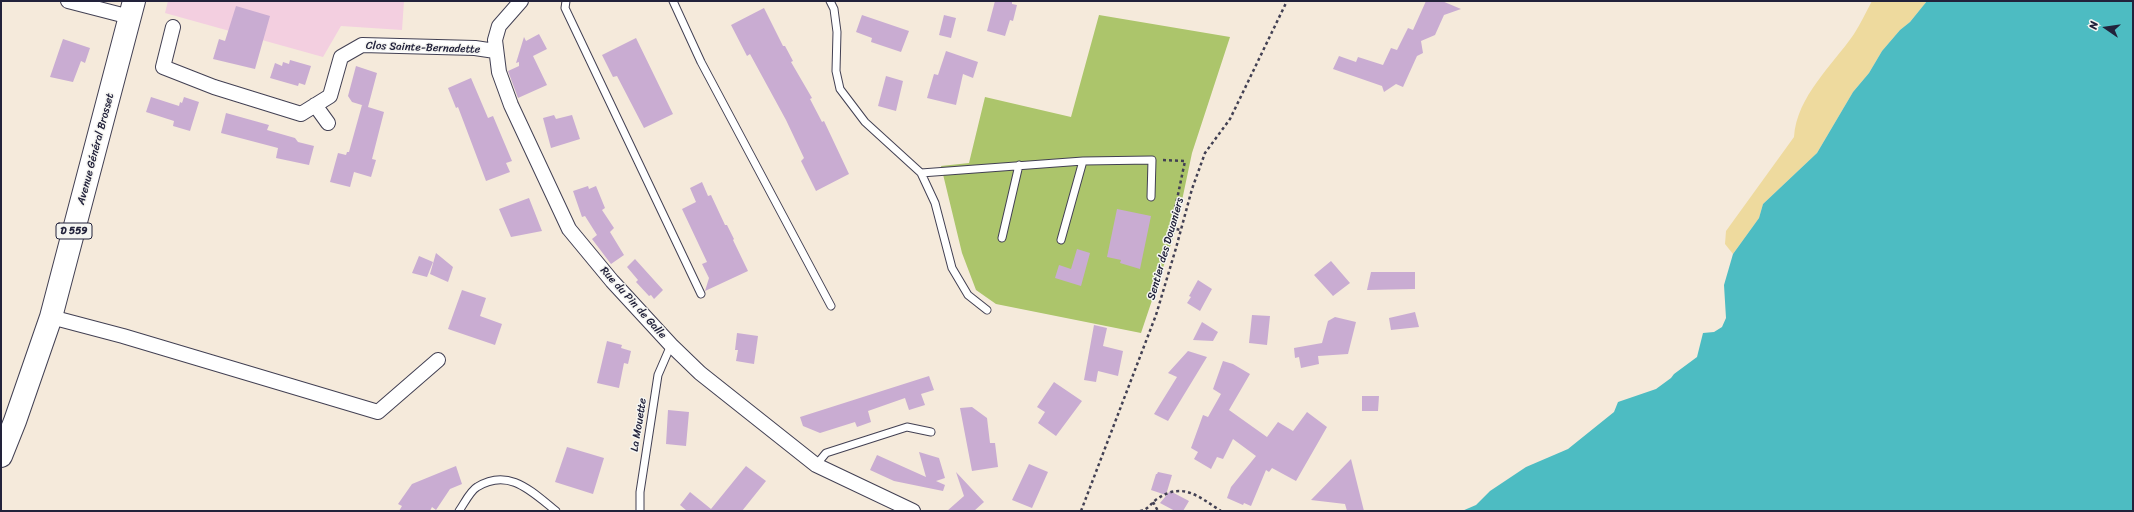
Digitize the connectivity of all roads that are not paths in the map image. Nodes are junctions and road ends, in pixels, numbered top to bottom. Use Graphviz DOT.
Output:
graph roads {
  1 [pos="68,1"];
  2 [pos="521,1"];
  3 [pos="566,1"];
  4 [pos="673,1"];
  5 [pos="830,1"];
  6 [pos="132,9"];
  7 [pos="173,27"];
  8 [pos="495,51"];
  9 [pos="315,105"];
  10 [pos="328,123"];
  11 [pos="1083,161"];
  12 [pos="1019,165"];
  13 [pos="921,173"];
  14 [pos="1151,197"];
  15 [pos="1002,238"];
  16 [pos="1061,240"];
  17 [pos="701,294"];
  18 [pos="831,306"];
  19 [pos="987,310"];
  20 [pos="51,317"];
  21 [pos="671,345"];
  22 [pos="438,360"];
  23 [pos="931,432"];
  24 [pos="1,456"];
  25 [pos="816,465"];
  26 [pos="458,511"];
  27 [pos="556,511"];
  28 [pos="640,511"];
  29 [pos="912,511"];
  1 -- 6 [label="street"];
  2 -- 8 [label="street, Rue du Pin de Galle"];
  3 -- 17 [label="lane"];
  4 -- 18 [label="lane"];
  5 -- 13 [label="lane"];
  6 -- 20 [label="main road, Avenue Général Brosset / D 559"];
  7 -- 9 [label="street, Clos Sainte-Bernadette"];
  8 -- 9 [label="street, Clos Sainte-Bernadette"];
  8 -- 21 [label="street, Rue du Pin de Galle"];
  9 -- 10 [label="street"];
  11 -- 12 [label="lane"];
  11 -- 14 [label="lane"];
  11 -- 16 [label="lane"];
  12 -- 13 [label="lane"];
  12 -- 15 [label="lane"];
  13 -- 19 [label="lane"];
  20 -- 22 [label="street"];
  20 -- 24 [label="main road, Avenue Général Brosset / D 559"];
  21 -- 25 [label="street, Rue du Pin de Galle"];
  21 -- 28 [label="lane, La Mouette"];
  23 -- 25 [label="lane"];
  25 -- 29 [label="street, Rue du Pin de Galle"];
  26 -- 27 [label="lane"];
}
